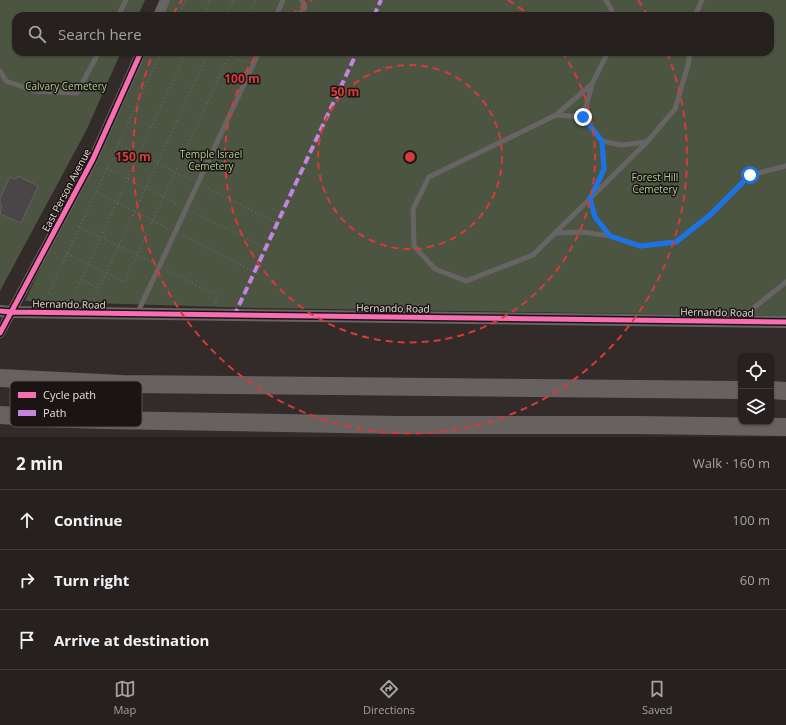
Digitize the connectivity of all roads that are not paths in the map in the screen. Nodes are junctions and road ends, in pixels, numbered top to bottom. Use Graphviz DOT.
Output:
graph roads {
  1 [pos="126,0"];
  2 [pos="165,0"];
  3 [pos="284,0"];
  4 [pos="302,0"];
  5 [pos="606,0"];
  6 [pos="702,0"];
  7 [pos="120,12"];
  8 [pos="160,12"];
  9 [pos="278,12"];
  10 [pos="300,12"];
  11 [pos="612,12"];
  12 [pos="697,12"];
  13 [pos="97,56"];
  14 [pos="139,56"];
  15 [pos="257,56"];
  16 [pos="606,56"];
  17 [pos="689,56"];
  18 [pos="0,71"];
  19 [pos="592,84"];
  20 [pos="556,115"];
  21 [pos="583,117"];
  22 [pos="602,141"];
  23 [pos="646,142"];
  24 [pos="786,166"];
  25 [pos="590,199"];
  26 [pos="556,233"];
  27 [pos="610,236"];
  28 [pos="786,282"];
  29 [pos="5,312"];
  30 [pos="138,314"];
  31 [pos="738,321"];
  32 [pos="786,322"];
  33 [pos="0,333"];
  34 [pos="0,378"];
  35 [pos="57,381"];
  36 [pos="142,384"];
  37 [pos="738,390"];
  38 [pos="774,390"];
  39 [pos="786,391"];
  40 [pos="0,414"];
  41 [pos="10,415"];
  42 [pos="142,421"];
  43 [pos="786,427"];
  1 -- 7 [label="lane"];
  2 -- 8 [label="street"];
  3 -- 9 [label="lane"];
  4 -- 10 [label="lane"];
  5 -- 11 [label="lane"];
  6 -- 12 [label="lane"];
  13 -- 18 [label="lane"];
  14 -- 29 [label="street, East Person Avenue"];
  15 -- 30 [label="lane"];
  16 -- 19 [label="lane"];
  17 -- 23 [label="lane"];
  19 -- 20 [label="lane"];
  19 -- 21 [label="lane"];
  20 -- 21 [label="lane"];
  20 -- 26 [label="lane"];
  21 -- 22 [label="lane"];
  22 -- 23 [label="lane"];
  22 -- 25 [label="lane"];
  23 -- 25 [label="lane"];
  24 -- 27 [label="lane"];
  25 -- 26 [label="lane"];
  25 -- 27 [label="lane"];
  26 -- 27 [label="lane"];
  28 -- 31 [label="lane"];
  29 -- 30 [label="street, Hernando Road"];
  29 -- 33 [label="street, East Person Avenue"];
  30 -- 31 [label="street, Hernando Road"];
  31 -- 32 [label="street, Hernando Road"];
  34 -- 35 [label="highway"];
  36 -- 37 [label="highway"];
  38 -- 39 [label="highway"];
  40 -- 41 [label="highway"];
  42 -- 43 [label="highway"];
}
